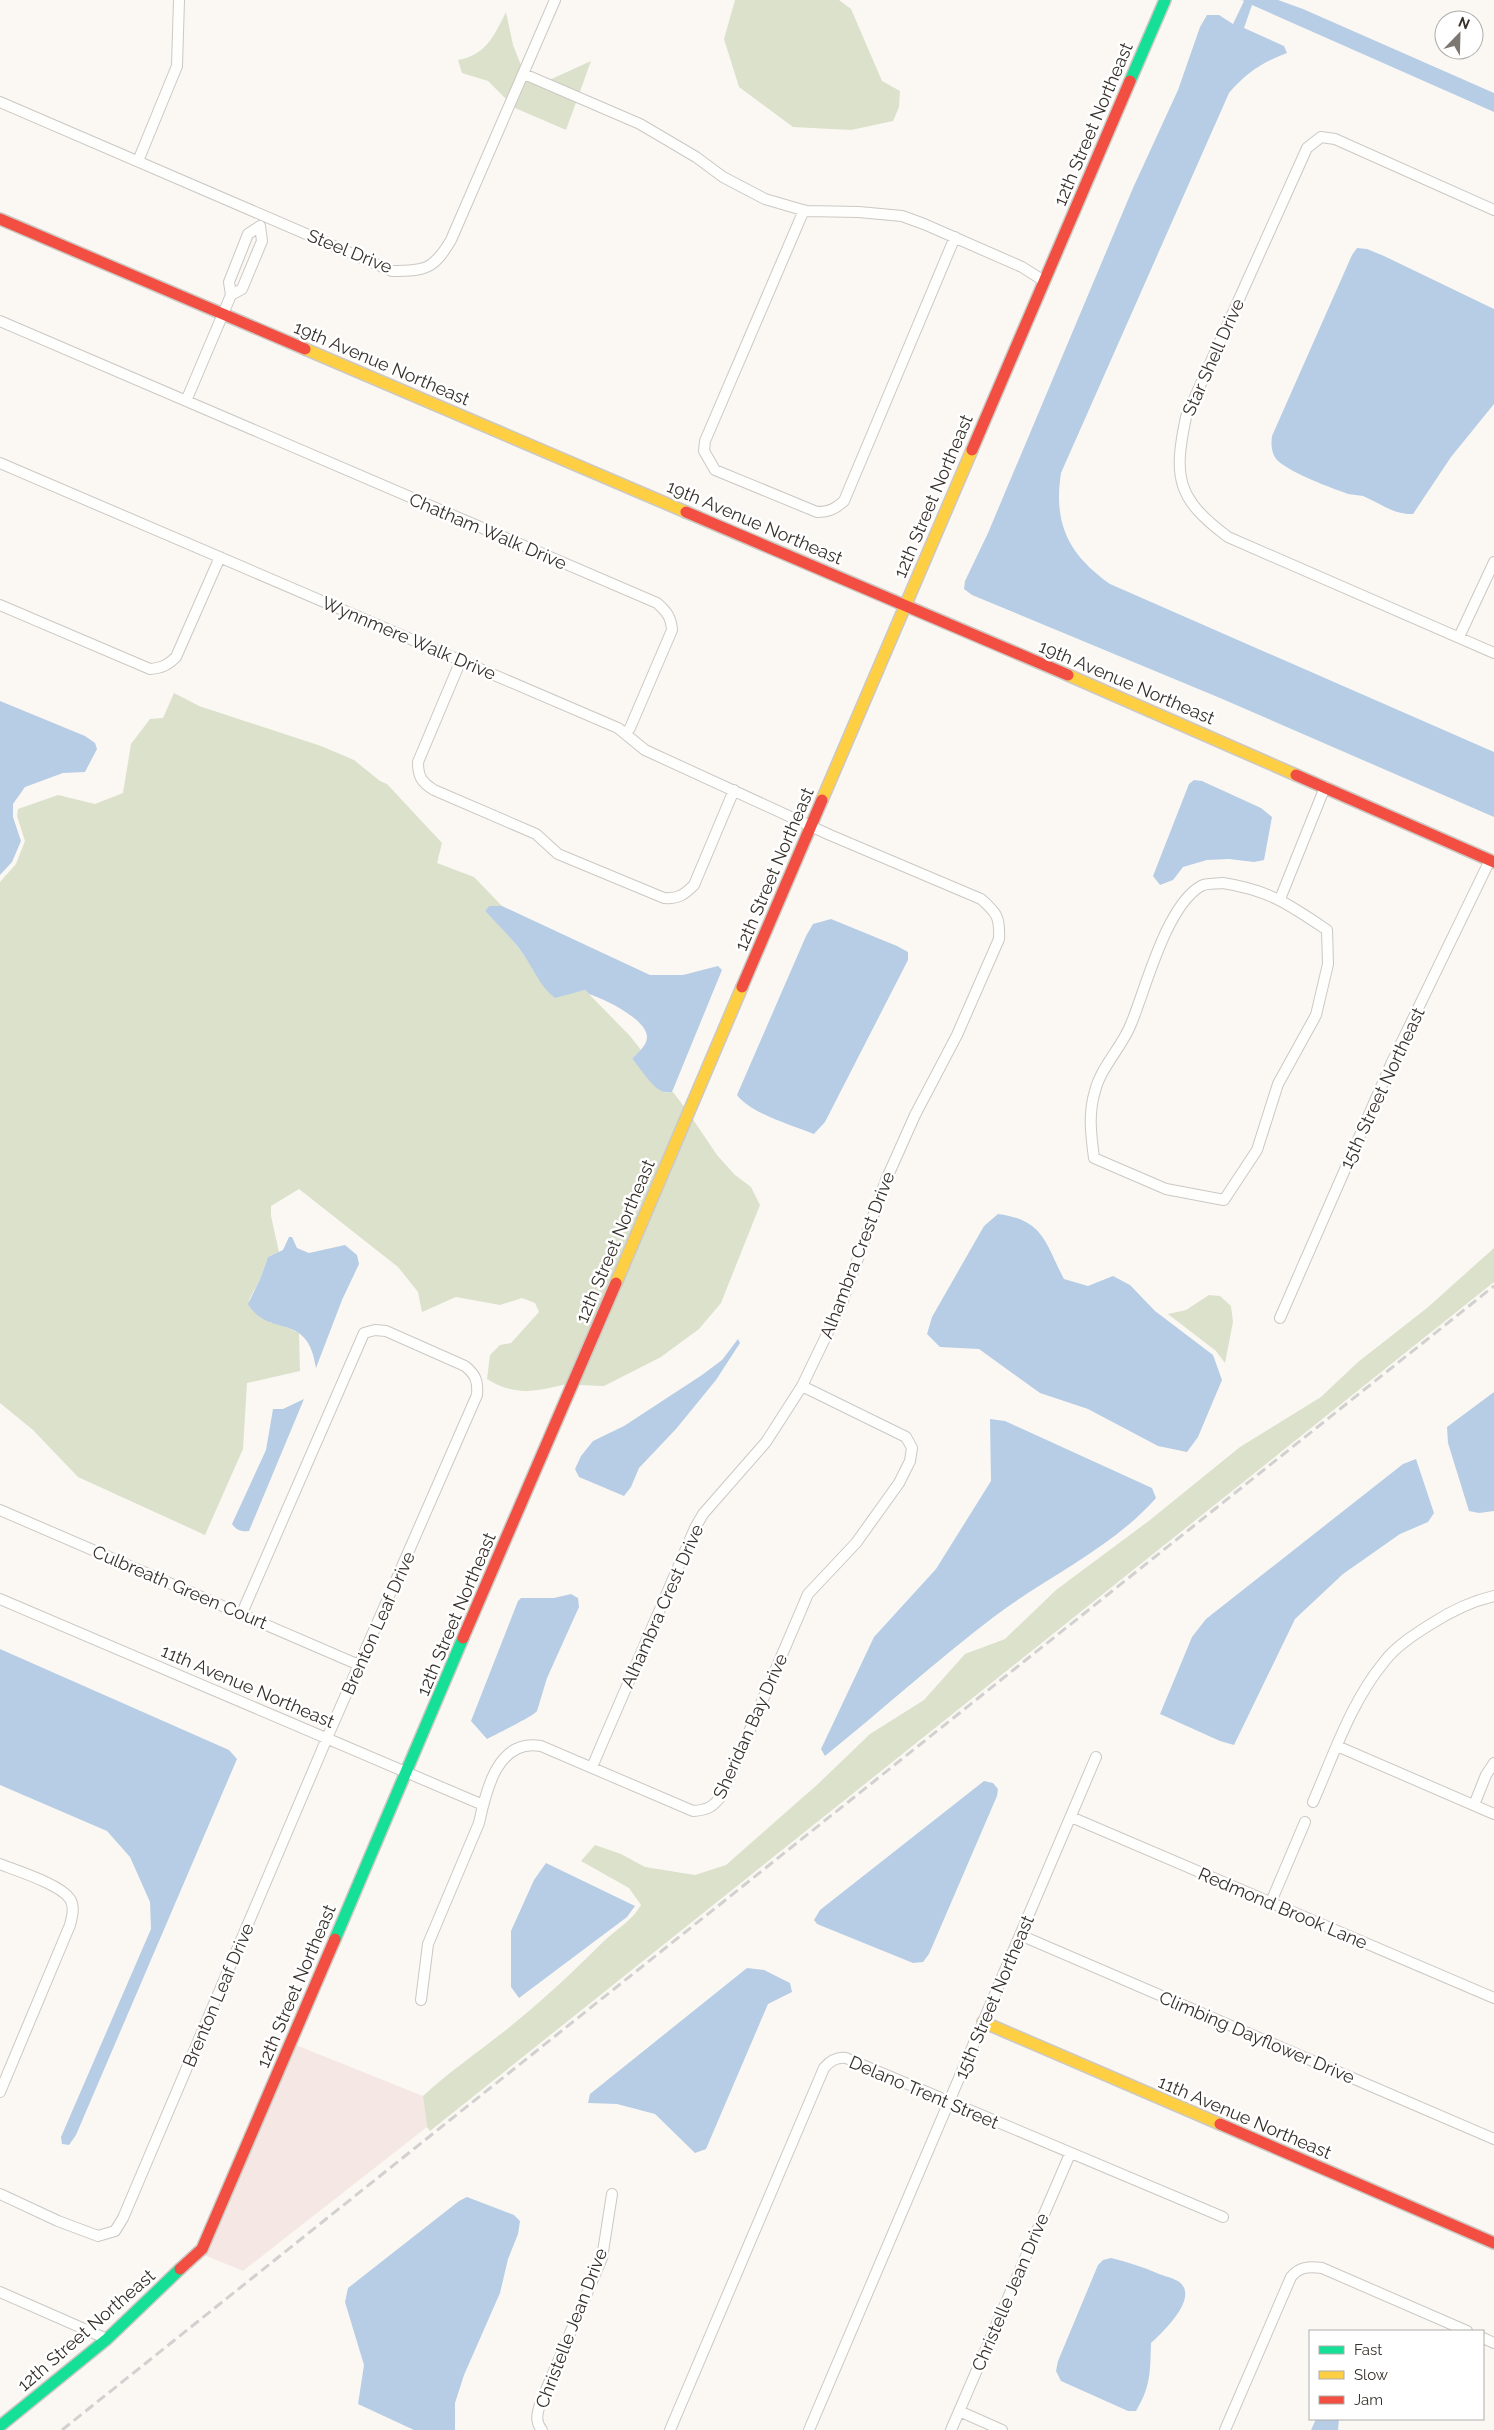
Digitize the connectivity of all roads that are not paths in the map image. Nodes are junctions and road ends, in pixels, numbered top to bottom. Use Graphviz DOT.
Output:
graph roads {
  1 [pos="179,0"];
  2 [pos="555,0"];
  3 [pos="1166,0"];
  4 [pos="524,74"];
  5 [pos="0,102"];
  6 [pos="138,161"];
  7 [pos="804,210"];
  8 [pos="1494,210"];
  9 [pos="265,216"];
  10 [pos="0,219"];
  11 [pos="260,226"];
  12 [pos="955,237"];
  13 [pos="1044,281"];
  14 [pos="231,295"];
  15 [pos="223,314"];
  16 [pos="0,321"];
  17 [pos="186,401"];
  18 [pos="0,463"];
  19 [pos="220,557"];
  20 [pos="1494,562"];
  21 [pos="0,604"];
  22 [pos="905,605"];
  23 [pos="1459,637"];
  24 [pos="1494,653"];
  25 [pos="461,660"];
  26 [pos="626,733"];
  27 [pos="1324,787"];
  28 [pos="734,790"];
  29 [pos="811,825"];
  30 [pos="1492,861"];
  31 [pos="1280,899"];
  32 [pos="1280,1318"];
  33 [pos="802,1386"];
  34 [pos="0,1510"];
  35 [pos="1494,1596"];
  36 [pos="0,1599"];
  37 [pos="242,1613"];
  38 [pos="359,1665"];
  39 [pos="327,1738"];
  40 [pos="1337,1746"];
  41 [pos="1096,1757"];
  42 [pos="1494,1763"];
  43 [pos="592,1767"];
  44 [pos="407,1772"];
  45 [pos="1313,1802"];
  46 [pos="483,1805"];
  47 [pos="1474,1805"];
  48 [pos="1494,1814"];
  49 [pos="1071,1817"];
  50 [pos="1305,1822"];
  51 [pos="0,1864"];
  52 [pos="1271,1902"];
  53 [pos="1020,1935"];
  54 [pos="1494,1998"];
  55 [pos="422,2000"];
  56 [pos="982,2022"];
  57 [pos="0,2092"];
  58 [pos="949,2102"];
  59 [pos="1494,2139"];
  60 [pos="1070,2154"];
  61 [pos="0,2194"];
  62 [pos="612,2194"];
  63 [pos="1223,2218"];
  64 [pos="1494,2243"];
  65 [pos="0,2292"];
  66 [pos="1465,2330"];
  67 [pos="107,2339"];
  68 [pos="959,2411"];
  69 [pos="0,2426"];
  70 [pos="542,2430"];
  71 [pos="670,2430"];
  72 [pos="809,2430"];
  73 [pos="951,2430"];
  74 [pos="1002,2430"];
  75 [pos="1225,2430"];
  1 -- 6 [label="street"];
  2 -- 4 [label="street, Steel Drive"];
  3 -- 13 [label="street, 12th Street Northeast"];
  4 -- 7 [label="street"];
  4 -- 9 [label="street, Steel Drive"];
  5 -- 6 [label="street, Steel Drive"];
  6 -- 9 [label="street, Steel Drive"];
  7 -- 12 [label="street"];
  7 -- 12 [label="street"];
  8 -- 23 [label="street, Star Shell Drive"];
  9 -- 11 [label="street"];
  10 -- 15 [label="street, 19th Avenue Northeast"];
  11 -- 14 [label="street"];
  11 -- 14 [label="street"];
  12 -- 13 [label="street"];
  13 -- 22 [label="street, 12th Street Northeast"];
  14 -- 15 [label="street"];
  15 -- 17 [label="street"];
  15 -- 22 [label="street, 19th Avenue Northeast"];
  16 -- 17 [label="street, Chatham Walk Drive"];
  17 -- 26 [label="street, Chatham Walk Drive"];
  18 -- 19 [label="street, Wynnmere Walk Drive"];
  19 -- 21 [label="street"];
  19 -- 25 [label="street, Wynnmere Walk Drive"];
  20 -- 23 [label="street"];
  22 -- 27 [label="street, 19th Avenue Northeast"];
  22 -- 29 [label="street, 12th Street Northeast"];
  23 -- 24 [label="street, Star Shell Drive"];
  25 -- 26 [label="street, Wynnmere Walk Drive"];
  25 -- 28 [label="street"];
  26 -- 28 [label="street, Wynnmere Walk Drive"];
  27 -- 30 [label="street, 19th Avenue Northeast"];
  27 -- 31 [label="street"];
  28 -- 29 [label="street, Wynnmere Walk Drive"];
  29 -- 33 [label="street, Alhambra Crest Drive"];
  29 -- 44 [label="street, 12th Street Northeast"];
  30 -- 32 [label="street, 15th Street Northeast"];
  31 -- 31 [label="street"];
  33 -- 43 [label="street, Alhambra Crest Drive"];
  33 -- 43 [label="street, Sheridan Bay Drive"];
  34 -- 37 [label="street, Culbreath Green Court"];
  35 -- 40 [label="street"];
  36 -- 39 [label="street, 11th Avenue Northeast"];
  37 -- 38 [label="street, Culbreath Green Court"];
  37 -- 38 [label="street, Brenton Leaf Drive"];
  38 -- 39 [label="street, Brenton Leaf Drive"];
  39 -- 44 [label="street, 11th Avenue Northeast"];
  39 -- 61 [label="street, Brenton Leaf Drive"];
  40 -- 45 [label="street"];
  40 -- 47 [label="street"];
  41 -- 49 [label="street, 15th Street Northeast"];
  42 -- 47 [label="street"];
  43 -- 46 [label="street, Sheridan Bay Drive"];
  44 -- 46 [label="street, 11th Avenue Northeast"];
  44 -- 67 [label="street, 12th Street Northeast"];
  46 -- 55 [label="street, Sheridan Bay Drive"];
  47 -- 48 [label="street"];
  49 -- 52 [label="street, Redmond Brook Lane"];
  49 -- 53 [label="street, 15th Street Northeast"];
  50 -- 52 [label="street"];
  51 -- 57 [label="street"];
  52 -- 54 [label="street, Redmond Brook Lane"];
  53 -- 56 [label="street, 15th Street Northeast"];
  53 -- 59 [label="street, Climbing Dayflower Drive"];
  56 -- 58 [label="street, 15th Street Northeast"];
  56 -- 64 [label="street, 11th Avenue Northeast"];
  58 -- 60 [label="street, Delano Trent Street"];
  58 -- 71 [label="street, Delano Trent Street"];
  58 -- 72 [label="street, 15th Street Northeast"];
  60 -- 63 [label="street, Delano Trent Street"];
  60 -- 68 [label="street, Christelle Jean Drive"];
  62 -- 70 [label="street, Christelle Jean Drive"];
  65 -- 67 [label="street"];
  66 -- 75 [label="street"];
  67 -- 69 [label="street, 12th Street Northeast"];
  68 -- 73 [label="street, Christelle Jean Drive"];
  68 -- 74 [label="street"];
}
